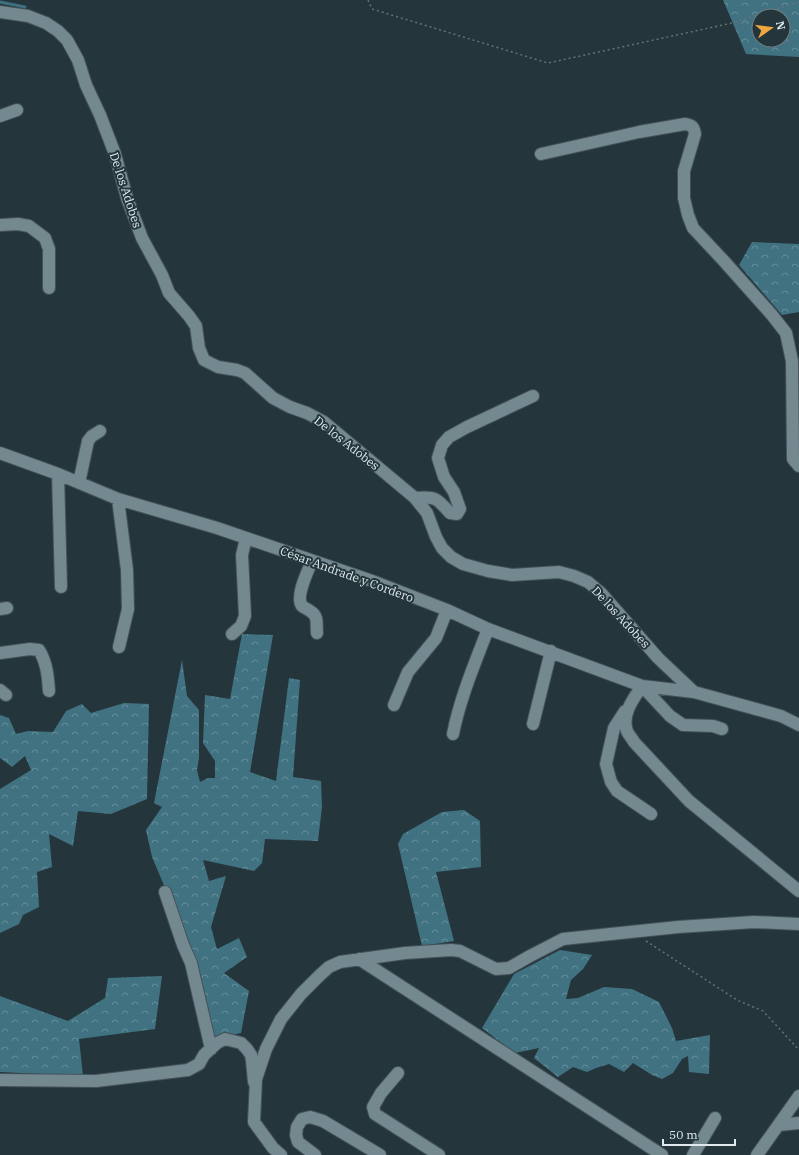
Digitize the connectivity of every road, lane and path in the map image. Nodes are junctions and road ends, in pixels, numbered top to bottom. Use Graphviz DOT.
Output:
graph roads {
  1 [pos="368,0"];
  2 [pos="799,2"];
  3 [pos="0,12"];
  4 [pos="17,110"];
  5 [pos="0,116"];
  6 [pos="541,154"];
  7 [pos="0,225"];
  8 [pos="49,288"];
  9 [pos="533,396"];
  10 [pos="100,431"];
  11 [pos="0,453"];
  12 [pos="799,466"];
  13 [pos="58,474"];
  14 [pos="79,483"];
  15 [pos="415,498"];
  16 [pos="118,499"];
  17 [pos="246,538"];
  18 [pos="312,561"];
  19 [pos="61,587"];
  20 [pos="447,610"];
  21 [pos="488,629"];
  22 [pos="316,633"];
  23 [pos="232,634"];
  24 [pos="119,647"];
  25 [pos="551,651"];
  26 [pos="0,653"];
  27 [pos="642,686"];
  28 [pos="49,691"];
  29 [pos="694,692"];
  30 [pos="630,703"];
  31 [pos="394,705"];
  32 [pos="534,724"];
  33 [pos="799,725"];
  34 [pos="722,729"];
  35 [pos="453,734"];
  36 [pos="651,814"];
  37 [pos="799,891"];
  38 [pos="165,892"];
  39 [pos="799,924"];
  40 [pos="631,931"];
  41 [pos="359,959"];
  42 [pos="211,1049"];
  43 [pos="799,1050"];
  44 [pos="398,1072"];
  45 [pos="0,1080"];
  46 [pos="255,1089"];
  47 [pos="799,1096"];
  48 [pos="715,1118"];
  49 [pos="799,1123"];
  50 [pos="779,1124"];
  51 [pos="764,1152"];
  52 [pos="281,1155"];
  53 [pos="314,1155"];
  54 [pos="380,1155"];
  55 [pos="439,1155"];
  56 [pos="662,1155"];
  57 [pos="693,1155"];
  1 -- 2 [label="path"];
  3 -- 15 [label="street, De los Adobes"];
  4 -- 5 [label="street"];
  6 -- 12 [label="street"];
  7 -- 8 [label="street"];
  9 -- 15 [label="street"];
  10 -- 14 [label="street"];
  11 -- 13 [label="street, César Andrade y Cordero"];
  13 -- 14 [label="street, César Andrade y Cordero"];
  13 -- 19 [label="street"];
  14 -- 16 [label="street, César Andrade y Cordero"];
  15 -- 29 [label="street, De los Adobes"];
  16 -- 17 [label="street, César Andrade y Cordero"];
  16 -- 24 [label="street"];
  17 -- 18 [label="street, César Andrade y Cordero"];
  17 -- 23 [label="street"];
  18 -- 20 [label="street, César Andrade y Cordero"];
  18 -- 22 [label="street"];
  20 -- 21 [label="street, César Andrade y Cordero"];
  20 -- 31 [label="street"];
  21 -- 25 [label="street, César Andrade y Cordero"];
  21 -- 35 [label="street"];
  25 -- 27 [label="street, César Andrade y Cordero"];
  25 -- 32 [label="street"];
  26 -- 28 [label="street"];
  27 -- 29 [label="street, César Andrade y Cordero"];
  27 -- 30 [label="street"];
  27 -- 34 [label="street"];
  29 -- 33 [label="street, César Andrade y Cordero"];
  30 -- 36 [label="street"];
  30 -- 37 [label="street"];
  38 -- 42 [label="street"];
  39 -- 40 [label="street"];
  40 -- 41 [label="street"];
  40 -- 43 [label="path"];
  41 -- 46 [label="street"];
  41 -- 56 [label="street"];
  42 -- 45 [label="street"];
  42 -- 46 [label="street"];
  44 -- 55 [label="street"];
  46 -- 52 [label="street"];
  47 -- 50 [label="street"];
  48 -- 57 [label="street"];
  49 -- 50 [label="street"];
  50 -- 51 [label="street"];
  53 -- 54 [label="street"];
}
